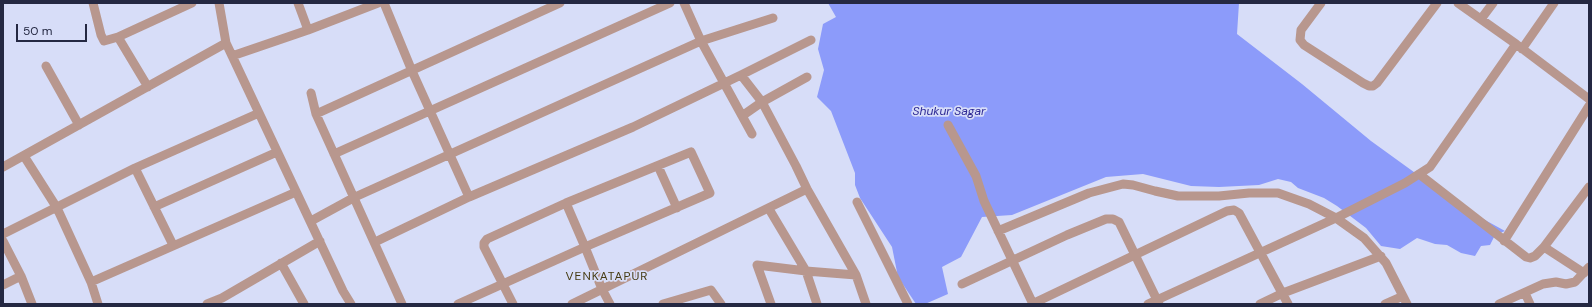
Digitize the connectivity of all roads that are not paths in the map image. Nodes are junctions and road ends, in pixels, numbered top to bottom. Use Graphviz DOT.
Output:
graph roads {
  1 [pos="93,3"];
  2 [pos="192,3"];
  3 [pos="219,3"];
  4 [pos="298,3"];
  5 [pos="378,3"];
  6 [pos="384,3"];
  7 [pos="560,3"];
  8 [pos="670,3"];
  9 [pos="684,3"];
  10 [pos="1320,3"];
  11 [pos="1436,3"];
  12 [pos="1458,3"];
  13 [pos="1493,3"];
  14 [pos="1554,3"];
  15 [pos="773,18"];
  16 [pos="1481,19"];
  17 [pos="308,30"];
  18 [pos="118,37"];
  19 [pos="810,40"];
  20 [pos="701,41"];
  21 [pos="226,43"];
  22 [pos="1519,47"];
  23 [pos="232,56"];
  24 [pos="46,66"];
  25 [pos="412,71"];
  26 [pos="741,75"];
  27 [pos="807,77"];
  28 [pos="724,83"];
  29 [pos="148,87"];
  30 [pos="311,93"];
  31 [pos="1589,100"];
  32 [pos="762,102"];
  33 [pos="1589,106"];
  34 [pos="430,111"];
  35 [pos="259,113"];
  36 [pos="316,114"];
  37 [pos="742,116"];
  38 [pos="79,125"];
  39 [pos="948,125"];
  40 [pos="752,134"];
  41 [pos="277,152"];
  42 [pos="334,154"];
  43 [pos="449,155"];
  44 [pos="24,156"];
  45 [pos="658,166"];
  46 [pos="3,167"];
  47 [pos="135,168"];
  48 [pos="1419,174"];
  49 [pos="1589,187"];
  50 [pos="807,189"];
  51 [pos="296,192"];
  52 [pos="469,196"];
  53 [pos="355,197"];
  54 [pos="857,202"];
  55 [pos="566,203"];
  56 [pos="154,207"];
  57 [pos="57,208"];
  58 [pos="677,208"];
  59 [pos="769,209"];
  60 [pos="1336,218"];
  61 [pos="311,221"];
  62 [pos="998,231"];
  63 [pos="3,234"];
  64 [pos="3,241"];
  65 [pos="320,241"];
  66 [pos="1504,241"];
  67 [pos="375,242"];
  68 [pos="173,245"];
  69 [pos="1544,246"];
  70 [pos="585,247"];
  71 [pos="1260,254"];
  72 [pos="1136,255"];
  73 [pos="1381,256"];
  74 [pos="1012,260"];
  75 [pos="281,264"];
  76 [pos="1587,270"];
  77 [pos="806,271"];
  78 [pos="856,274"];
  79 [pos="21,276"];
  80 [pos="90,282"];
  81 [pos="504,284"];
  82 [pos="962,284"];
  83 [pos="3,285"];
  84 [pos="602,290"];
  85 [pos="1283,293"];
  86 [pos="1525,293"];
  87 [pos="1405,300"];
  88 [pos="1158,302"];
  89 [pos="669,303"];
  90 [pos="32,304"];
  91 [pos="98,304"];
  92 [pos="207,304"];
  93 [pos="304,304"];
  94 [pos="351,304"];
  95 [pos="402,304"];
  96 [pos="458,304"];
  97 [pos="512,304"];
  98 [pos="572,304"];
  99 [pos="610,304"];
  100 [pos="721,304"];
  101 [pos="771,304"];
  102 [pos="817,304"];
  103 [pos="866,304"];
  104 [pos="908,304"];
  105 [pos="1033,304"];
  106 [pos="1148,304"];
  107 [pos="1260,304"];
  108 [pos="1288,304"];
  109 [pos="1385,304"];
  110 [pos="1499,304"];
  111 [pos="1530,304"];
  1 -- 18 [label="street"];
  2 -- 18 [label="street"];
  3 -- 21 [label="street"];
  4 -- 17 [label="street"];
  5 -- 17 [label="street"];
  6 -- 25 [label="street"];
  7 -- 25 [label="street"];
  8 -- 34 [label="street"];
  9 -- 20 [label="street"];
  10 -- 11 [label="street"];
  12 -- 16 [label="street"];
  13 -- 16 [label="street"];
  14 -- 22 [label="street"];
  15 -- 20 [label="street"];
  16 -- 22 [label="street"];
  17 -- 23 [label="street"];
  18 -- 29 [label="street"];
  19 -- 26 [label="street"];
  20 -- 28 [label="street"];
  20 -- 43 [label="street"];
  21 -- 23 [label="street"];
  21 -- 29 [label="street"];
  22 -- 31 [label="street"];
  22 -- 48 [label="street"];
  23 -- 35 [label="street"];
  24 -- 38 [label="street"];
  25 -- 34 [label="street"];
  25 -- 36 [label="street"];
  26 -- 28 [label="street"];
  26 -- 32 [label="street"];
  27 -- 32 [label="street"];
  28 -- 37 [label="street"];
  28 -- 52 [label="street"];
  29 -- 38 [label="street"];
  30 -- 36 [label="street"];
  32 -- 37 [label="street"];
  32 -- 50 [label="street"];
  33 -- 66 [label="street"];
  34 -- 42 [label="street"];
  34 -- 43 [label="street"];
  35 -- 41 [label="street"];
  35 -- 47 [label="street"];
  36 -- 42 [label="street"];
  37 -- 40 [label="street"];
  38 -- 44 [label="street"];
  39 -- 62 [label="street"];
  41 -- 51 [label="street"];
  41 -- 56 [label="street"];
  42 -- 53 [label="street"];
  43 -- 52 [label="street"];
  43 -- 53 [label="street"];
  44 -- 46 [label="street"];
  44 -- 57 [label="street"];
  45 -- 55 [label="street"];
  45 -- 58 [label="street"];
  45 -- 58 [label="street"];
  47 -- 56 [label="street"];
  47 -- 57 [label="street"];
  48 -- 60 [label="street"];
  48 -- 66 [label="street"];
  49 -- 69 [label="street"];
  50 -- 59 [label="street"];
  50 -- 78 [label="street"];
  51 -- 61 [label="street"];
  51 -- 68 [label="street"];
  52 -- 67 [label="street"];
  53 -- 61 [label="street"];
  53 -- 67 [label="street"];
  54 -- 104 [label="street"];
  55 -- 70 [label="street"];
  55 -- 81 [label="street"];
  56 -- 68 [label="street"];
  57 -- 63 [label="street"];
  57 -- 80 [label="street"];
  58 -- 70 [label="street"];
  59 -- 77 [label="street"];
  59 -- 84 [label="street"];
  60 -- 62 [label="street"];
  60 -- 71 [label="street"];
  60 -- 73 [label="street"];
  61 -- 65 [label="street"];
  62 -- 74 [label="street"];
  64 -- 79 [label="street"];
  65 -- 75 [label="street"];
  65 -- 94 [label="street"];
  66 -- 69 [label="street"];
  67 -- 95 [label="street"];
  68 -- 80 [label="street"];
  69 -- 76 [label="street"];
  70 -- 81 [label="street"];
  70 -- 84 [label="street"];
  71 -- 72 [label="street"];
  71 -- 85 [label="street"];
  71 -- 88 [label="street"];
  72 -- 74 [label="street"];
  72 -- 88 [label="street"];
  72 -- 105 [label="street"];
  73 -- 85 [label="street"];
  73 -- 87 [label="street"];
  74 -- 82 [label="street"];
  74 -- 105 [label="street"];
  75 -- 92 [label="street"];
  75 -- 93 [label="street"];
  76 -- 86 [label="street"];
  77 -- 78 [label="street"];
  77 -- 101 [label="street"];
  77 -- 102 [label="street"];
  78 -- 103 [label="street"];
  79 -- 83 [label="street"];
  79 -- 90 [label="street"];
  80 -- 91 [label="street"];
  81 -- 96 [label="street"];
  81 -- 97 [label="street"];
  84 -- 98 [label="street"];
  84 -- 99 [label="street"];
  85 -- 107 [label="street"];
  85 -- 108 [label="street"];
  86 -- 110 [label="street"];
  86 -- 111 [label="street"];
  87 -- 109 [label="street"];
  88 -- 106 [label="street"];
  89 -- 100 [label="street"];
}
